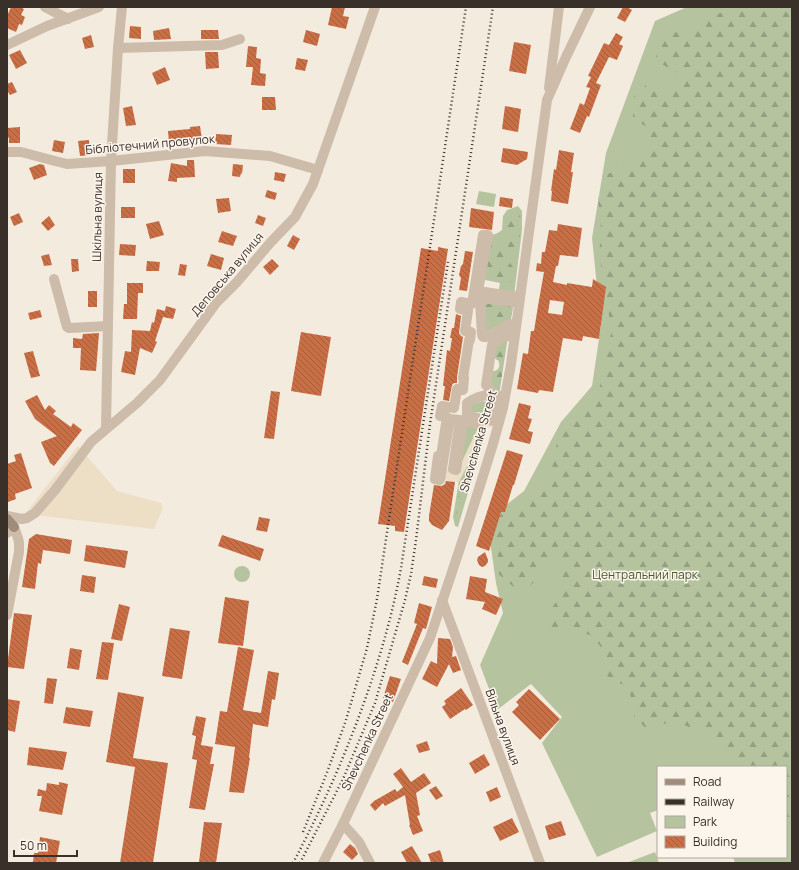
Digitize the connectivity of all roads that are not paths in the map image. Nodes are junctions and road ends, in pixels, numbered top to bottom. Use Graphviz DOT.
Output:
graph roads {
  1 [pos="45,7"];
  2 [pos="99,7"];
  3 [pos="122,7"];
  4 [pos="375,7"];
  5 [pos="559,7"];
  6 [pos="590,7"];
  7 [pos="68,19"];
  8 [pos="240,39"];
  9 [pos="7,44"];
  10 [pos="118,48"];
  11 [pos="547,100"];
  12 [pos="7,152"];
  13 [pos="111,161"];
  14 [pos="318,170"];
  15 [pos="54,280"];
  16 [pos="108,326"];
  17 [pos="508,336"];
  18 [pos="106,428"];
  19 [pos="7,518"];
  20 [pos="10,530"];
  21 [pos="442,600"];
  22 [pos="7,616"];
  23 [pos="343,824"];
  24 [pos="322,863"];
  25 [pos="370,863"];
  26 [pos="540,863"];
  1 -- 7 [label="street"];
  2 -- 7 [label="street"];
  3 -- 10 [label="street, Шкільна вулиця"];
  4 -- 14 [label="street, Деповська вулиця"];
  5 -- 11 [label="street"];
  6 -- 11 [label="street, Shevchenka Street"];
  7 -- 9 [label="street"];
  8 -- 10 [label="street"];
  10 -- 13 [label="street, Шкільна вулиця"];
  11 -- 21 [label="street, Shevchenka Street"];
  12 -- 13 [label="street, Бібліотечний провулок"];
  13 -- 14 [label="street, Бібліотечний провулок"];
  13 -- 16 [label="street, Шкільна вулиця"];
  14 -- 18 [label="street, Деповська вулиця"];
  15 -- 16 [label="street"];
  16 -- 18 [label="street, Шкільна вулиця"];
  17 -- 17 [label="street"];
  18 -- 19 [label="street, Деповська вулиця"];
  19 -- 20 [label="street"];
  20 -- 22 [label="street"];
  21 -- 23 [label="street, Shevchenka Street"];
  21 -- 26 [label="street, Вільна вулиця"];
  23 -- 24 [label="street, Shevchenka Street"];
  23 -- 25 [label="street"];
}
